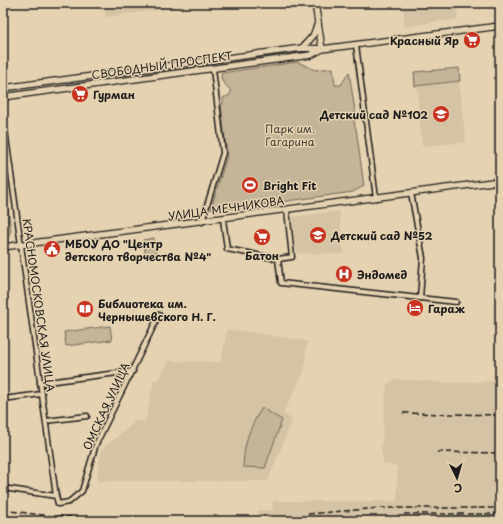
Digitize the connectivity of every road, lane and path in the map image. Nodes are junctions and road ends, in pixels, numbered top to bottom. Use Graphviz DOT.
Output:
graph roads {
  1 [pos="315,3"];
  2 [pos="318,22"];
  3 [pos="500,26"];
  4 [pos="356,44"];
  5 [pos="302,48"];
  6 [pos="322,49"];
  7 [pos="212,62"];
  8 [pos="213,69"];
  9 [pos="3,88"];
  10 [pos="3,96"];
  11 [pos="3,116"];
  12 [pos="500,181"];
  13 [pos="411,193"];
  14 [pos="376,198"];
  15 [pos="287,210"];
  16 [pos="223,219"];
  17 [pos="202,222"];
  18 [pos="21,244"];
  19 [pos="3,247"];
  20 [pos="278,259"];
  21 [pos="420,298"];
  22 [pos="456,302"];
  23 [pos="159,315"];
  24 [pos="133,371"];
  25 [pos="40,383"];
  26 [pos="42,394"];
  27 [pos="3,400"];
  28 [pos="87,416"];
  29 [pos="46,421"];
  30 [pos="3,488"];
  31 [pos="56,496"];
  1 -- 2 [label="main road"];
  2 -- 5 [label="main road"];
  2 -- 6 [label="main road"];
  3 -- 4 [label="main road, СВОБОДНЫЙ ПРОСПЕКТ"];
  4 -- 6 [label="main road, СВОБОДНЫЙ ПРОСПЕКТ"];
  4 -- 14 [label="street"];
  5 -- 6 [label="main road, СВОБОДНЫЙ ПРОСПЕКТ"];
  5 -- 7 [label="main road, СВОБОДНЫЙ ПРОСПЕКТ"];
  6 -- 8 [label="main road, СВОБОДНЫЙ ПРОСПЕКТ"];
  7 -- 8 [label="main road"];
  7 -- 9 [label="main road, СВОБОДНЫЙ ПРОСПЕКТ"];
  8 -- 10 [label="main road, СВОБОДНЫЙ ПРОСПЕКТ"];
  8 -- 17 [label="street"];
  11 -- 18 [label="street, КРАСНОМОСКОВСКАЯ УЛИЦА"];
  12 -- 13 [label="main road, УЛИЦА МЕЧНИКОВА"];
  13 -- 14 [label="main road, УЛИЦА МЕЧНИКОВА"];
  13 -- 21 [label="street"];
  14 -- 15 [label="main road, УЛИЦА МЕЧНИКОВА"];
  15 -- 16 [label="main road, УЛИЦА МЕЧНИКОВА"];
  15 -- 20 [label="street"];
  16 -- 17 [label="main road, УЛИЦА МЕЧНИКОВА"];
  16 -- 20 [label="street"];
  17 -- 18 [label="main road, УЛИЦА МЕЧНИКОВА"];
  18 -- 19 [label="main road, УЛИЦА МЕЧНИКОВА"];
  18 -- 25 [label="street, КРАСНОМОСКОВСКАЯ УЛИЦА"];
  20 -- 21 [label="street"];
  21 -- 22 [label="street"];
  23 -- 24 [label="street, ОМСКАЯ УЛИЦА"];
  24 -- 25 [label="street"];
  24 -- 31 [label="street, ОМСКАЯ УЛИЦА"];
  25 -- 26 [label="street, КРАСНОМОСКОВСКАЯ УЛИЦА"];
  26 -- 27 [label="street"];
  26 -- 29 [label="street, КРАСНОМОСКОВСКАЯ УЛИЦА"];
  28 -- 29 [label="street"];
  29 -- 31 [label="street, КРАСНОМОСКОВСКАЯ УЛИЦА"];
  30 -- 31 [label="street"];
}
